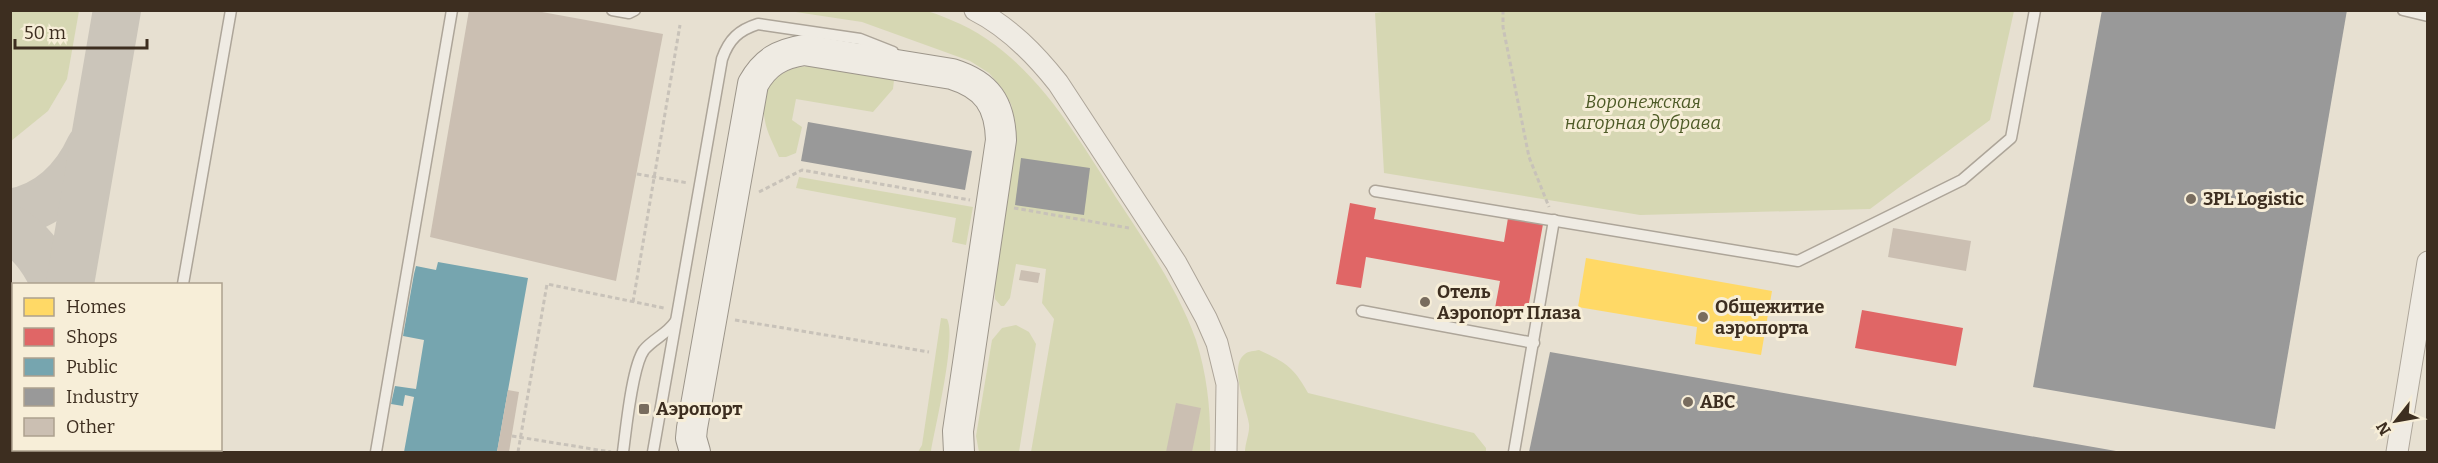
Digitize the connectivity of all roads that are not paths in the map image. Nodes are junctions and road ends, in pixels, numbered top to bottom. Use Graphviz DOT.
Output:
graph roads {
  1 [pos="231,10"];
  2 [pos="452,10"];
  3 [pos="612,10"];
  4 [pos="635,10"];
  5 [pos="2035,10"];
  6 [pos="2403,10"];
  7 [pos="988,14"];
  8 [pos="2427,16"];
  9 [pos="952,74"];
  10 [pos="1375,191"];
  11 [pos="1554,220"];
  12 [pos="2427,262"];
  13 [pos="183,283"];
  14 [pos="1362,311"];
  15 [pos="678,312"];
  16 [pos="1534,343"];
  17 [pos="956,445"];
  18 [pos="376,453"];
  19 [pos="623,453"];
  20 [pos="653,453"];
  21 [pos="695,453"];
  22 [pos="1226,453"];
  23 [pos="1514,453"];
  24 [pos="2397,453"];
  1 -- 13 [label="lane"];
  2 -- 18 [label="lane"];
  3 -- 4 [label="lane"];
  5 -- 11 [label="lane"];
  6 -- 8 [label="lane"];
  7 -- 22 [label="street"];
  9 -- 15 [label="lane"];
  9 -- 17 [label="main road"];
  9 -- 21 [label="main road"];
  10 -- 11 [label="lane"];
  11 -- 16 [label="lane"];
  12 -- 24 [label="street"];
  14 -- 16 [label="lane"];
  15 -- 19 [label="lane"];
  15 -- 20 [label="lane"];
  16 -- 23 [label="lane"];
}
